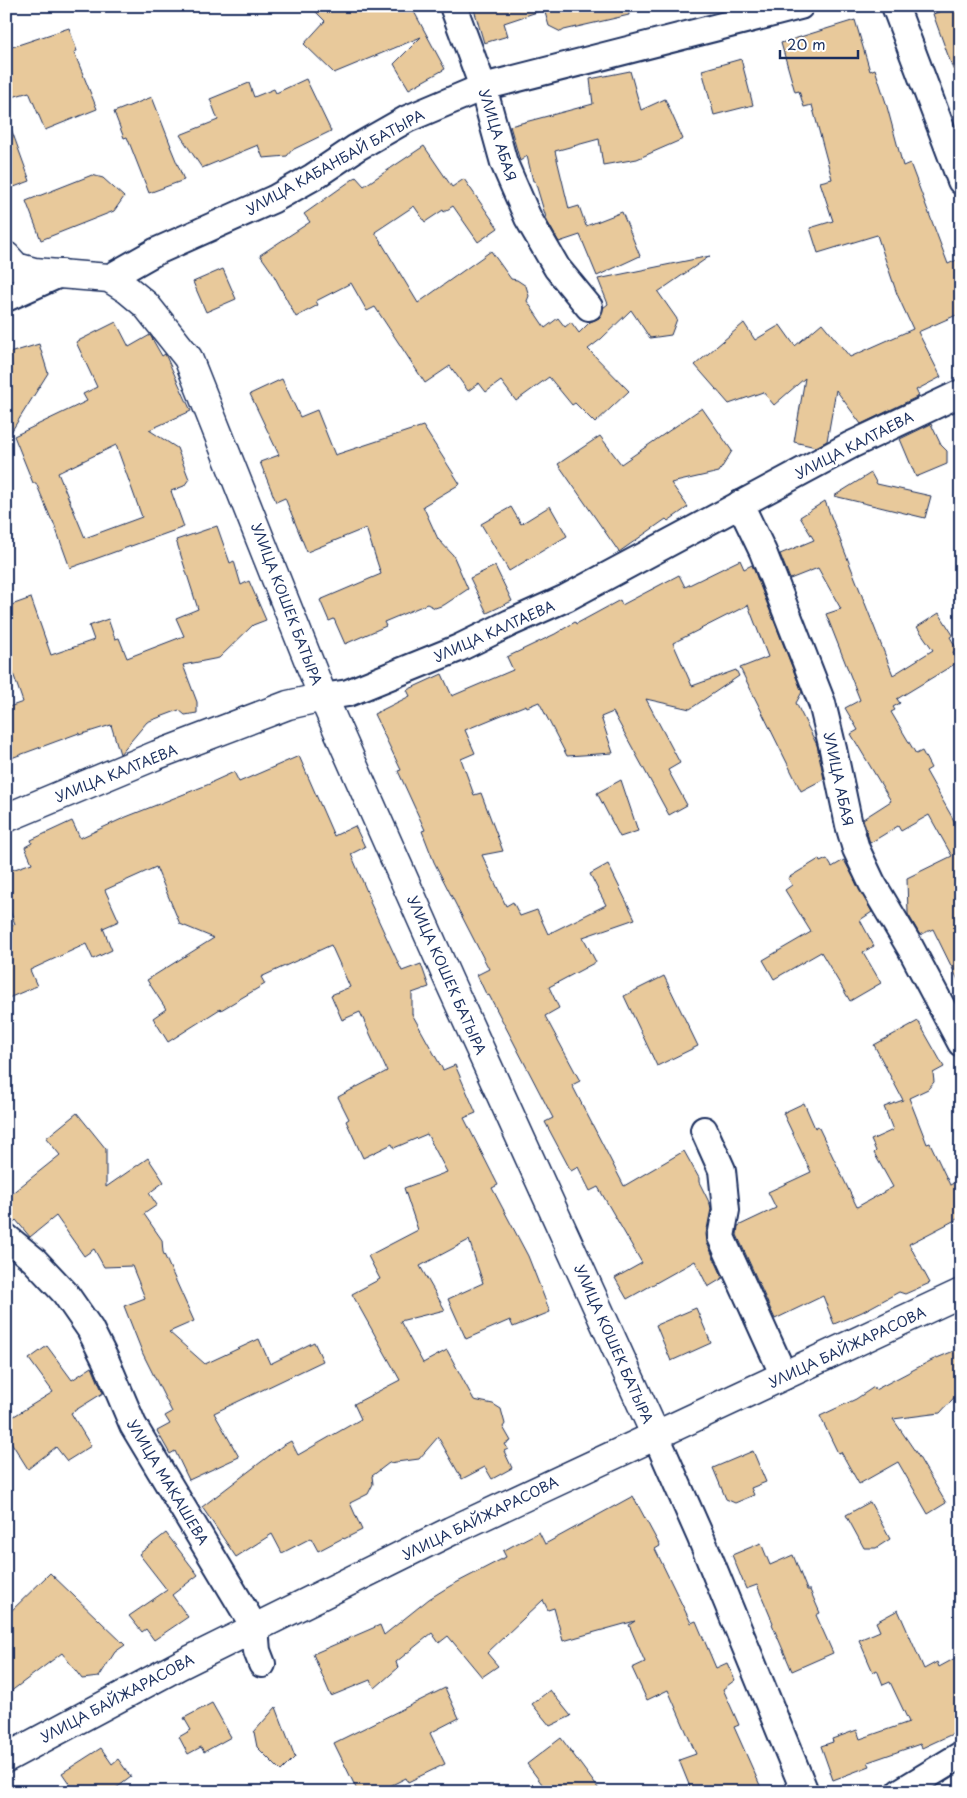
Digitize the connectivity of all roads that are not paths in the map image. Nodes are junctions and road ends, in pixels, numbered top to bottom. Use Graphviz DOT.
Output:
graph roads {
  1 [pos="453,6"];
  2 [pos="800,6"];
  3 [pos="895,6"];
  4 [pos="483,87"];
  5 [pos="961,181"];
  6 [pos="6,256"];
  7 [pos="62,273"];
  8 [pos="110,278"];
  9 [pos="6,298"];
  10 [pos="589,307"];
  11 [pos="961,393"];
  12 [pos="740,504"];
  13 [pos="323,697"];
  14 [pos="6,818"];
  15 [pos="961,1043"];
  16 [pos="704,1130"];
  17 [pos="6,1237"];
  18 [pos="961,1293"];
  19 [pos="784,1376"];
  20 [pos="656,1436"];
  21 [pos="255,1628"];
  22 [pos="262,1664"];
  23 [pos="961,1755"];
  24 [pos="6,1758"];
  25 [pos="805,1792"];
  26 [pos="900,1792"];
  1 -- 4 [label="street, УЛИЦА АБАЯ"];
  2 -- 4 [label="street, УЛИЦА КАБАНБАЙ БАТЫРА"];
  3 -- 5 [label="street"];
  4 -- 8 [label="street, УЛИЦА КАБАНБАЙ БАТЫРА"];
  4 -- 10 [label="street, УЛИЦА АБАЯ"];
  6 -- 7 [label="street, УЛИЦА КОШЕК БАТЫРА"];
  7 -- 8 [label="street, УЛИЦА КОШЕК БАТЫРА"];
  7 -- 9 [label="street"];
  8 -- 13 [label="street, УЛИЦА КОШЕК БАТЫРА"];
  11 -- 12 [label="street, УЛИЦА КАЛТАЕВА"];
  12 -- 13 [label="street, УЛИЦА КАЛТАЕВА"];
  12 -- 15 [label="street, УЛИЦА АБАЯ"];
  13 -- 14 [label="street, УЛИЦА КАЛТАЕВА"];
  13 -- 20 [label="street, УЛИЦА КОШЕК БАТЫРА"];
  16 -- 19 [label="street"];
  17 -- 21 [label="street, УЛИЦА МАКАШЕВА"];
  18 -- 19 [label="street, УЛИЦА БАЙЖАРАСОВА"];
  19 -- 20 [label="street, УЛИЦА БАЙЖАРАСОВА"];
  20 -- 21 [label="street, УЛИЦА БАЙЖАРАСОВА"];
  20 -- 25 [label="street, УЛИЦА КОШЕК БАТЫРА"];
  21 -- 22 [label="street, УЛИЦА МАКАШЕВА"];
  21 -- 24 [label="street, УЛИЦА БАЙЖАРАСОВА"];
  23 -- 26 [label="street"];
}
